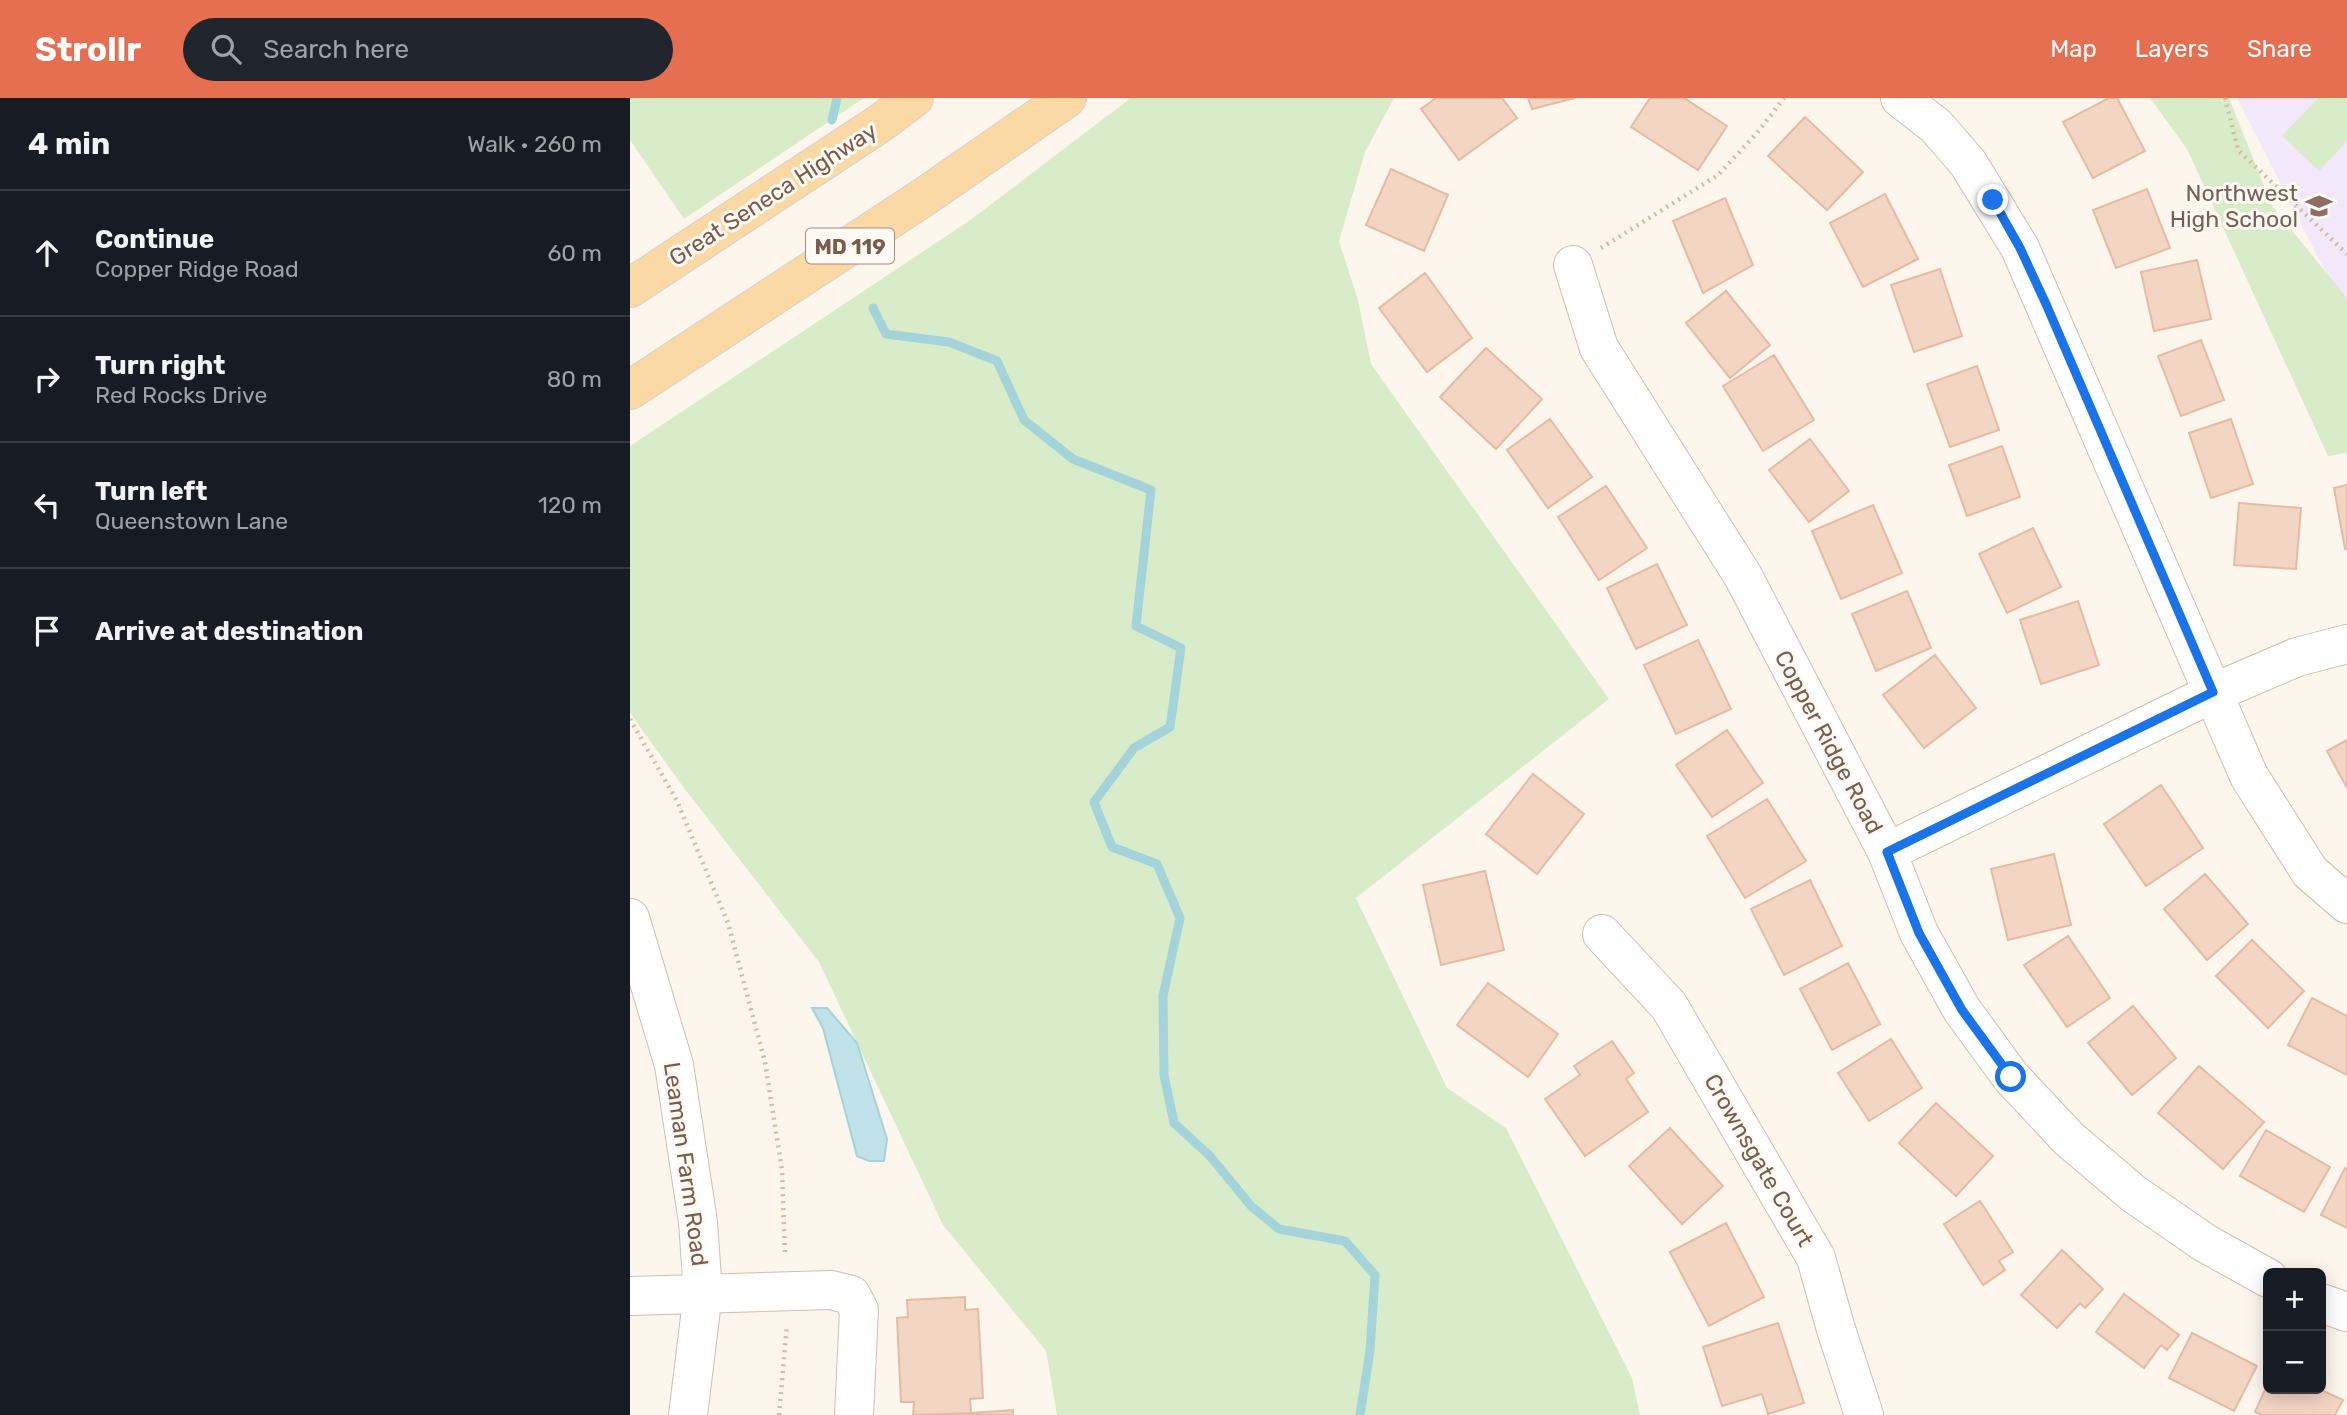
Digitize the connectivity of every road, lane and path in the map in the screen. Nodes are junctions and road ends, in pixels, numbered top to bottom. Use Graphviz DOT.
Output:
graph roads {
  1 [pos="914,98"];
  2 [pos="1067,98"];
  3 [pos="1784,98"];
  4 [pos="1900,98"];
  5 [pos="2225,98"];
  6 [pos="2347,254"];
  7 [pos="1573,265"];
  8 [pos="630,288"];
  9 [pos="630,390"];
  10 [pos="2347,644"];
  11 [pos="2213,692"];
  12 [pos="630,719"];
  13 [pos="1887,852"];
  14 [pos="2347,904"];
  15 [pos="630,918"];
  16 [pos="1602,934"];
  17 [pos="2263,1275"];
  18 [pos="787,1291"];
  19 [pos="703,1293"];
  20 [pos="630,1296"];
  21 [pos="2326,1305"];
  22 [pos="2347,1312"];
  23 [pos="688,1415"];
  24 [pos="779,1415"];
  25 [pos="854,1415"];
  26 [pos="1864,1415"];
  1 -- 8 [label="main road, Great Seneca Highway"];
  2 -- 9 [label="main road, MD 119"];
  3 -- 7 [label="path"];
  4 -- 11 [label="street"];
  5 -- 6 [label="path"];
  7 -- 13 [label="street, Copper Ridge Road"];
  10 -- 11 [label="street"];
  11 -- 13 [label="street"];
  11 -- 14 [label="street"];
  12 -- 18 [label="path"];
  13 -- 17 [label="street, Copper Ridge Road"];
  15 -- 19 [label="street, Leaman Farm Road"];
  16 -- 26 [label="street, Crownsgate Court"];
  18 -- 19 [label="street"];
  18 -- 24 [label="path"];
  18 -- 25 [label="street"];
  19 -- 20 [label="street"];
  19 -- 23 [label="street, Leaman Farm Road"];
  21 -- 22 [label="street"];
}
